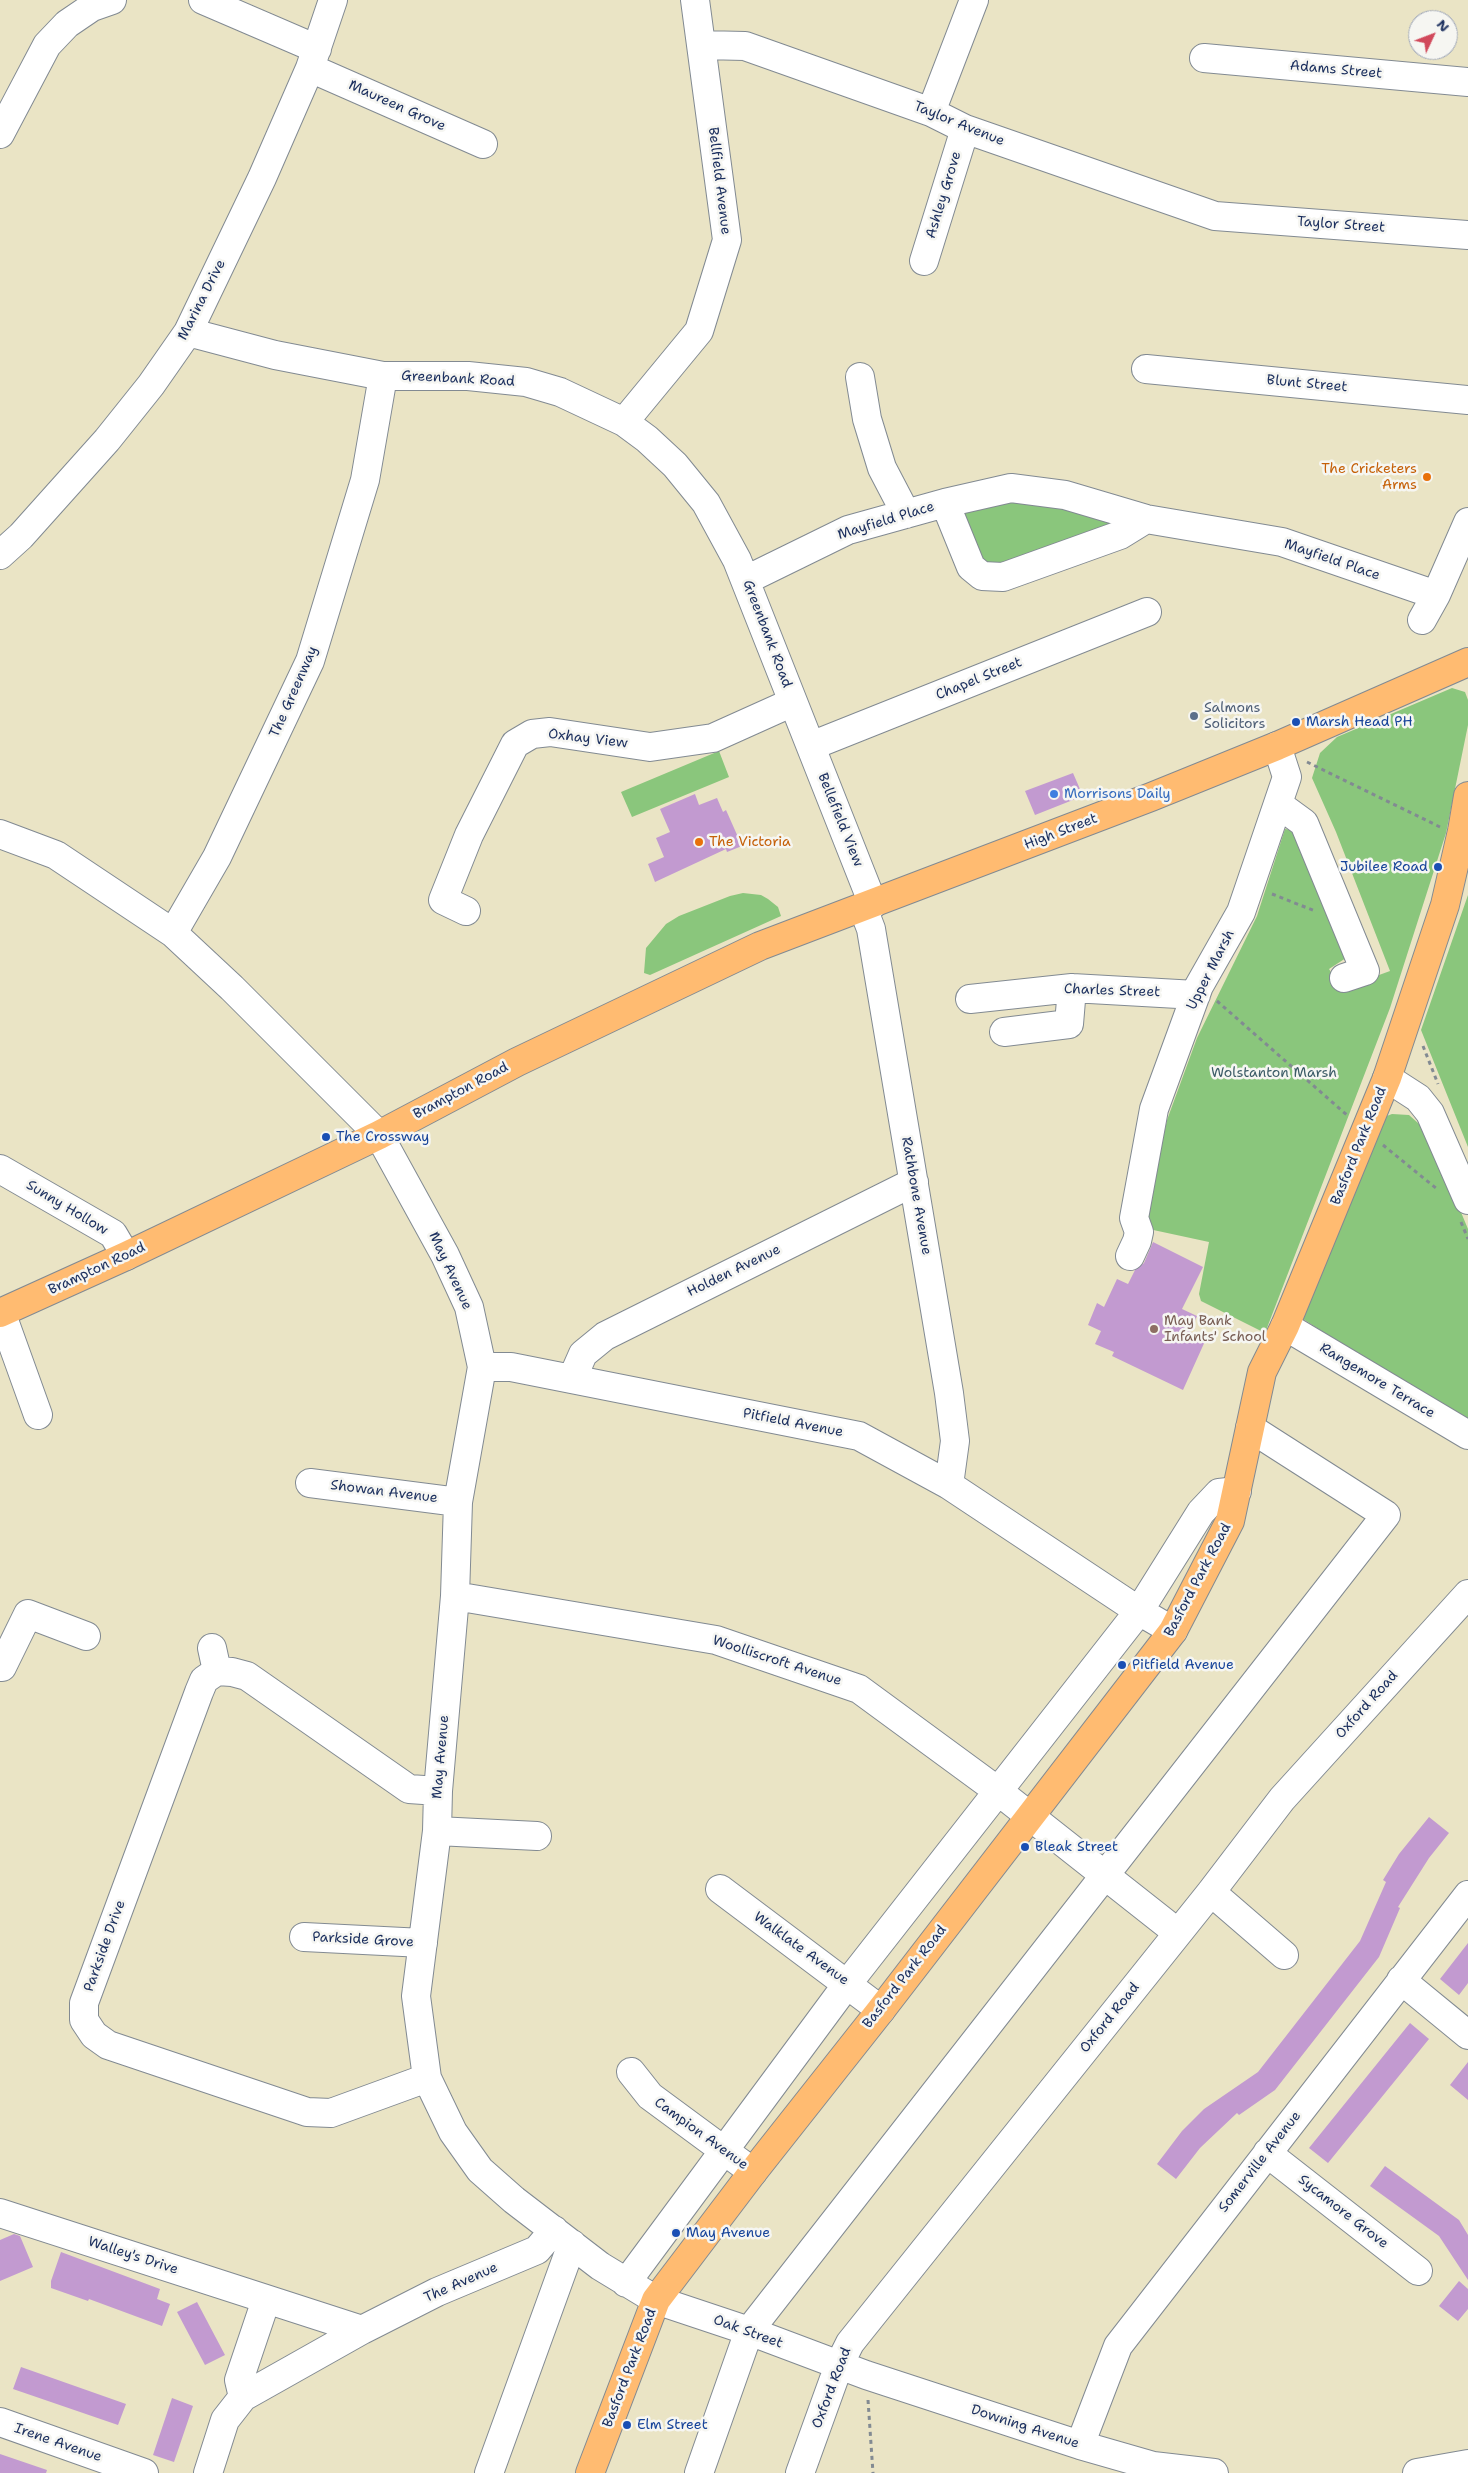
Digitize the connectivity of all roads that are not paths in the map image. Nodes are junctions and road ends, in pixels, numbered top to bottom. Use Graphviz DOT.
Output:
graph roads {
  1 [pos="112,0"];
  2 [pos="203,0"];
  3 [pos="333,0"];
  4 [pos="695,0"];
  5 [pos="974,0"];
  6 [pos="702,45"];
  7 [pos="1204,58"];
  8 [pos="313,59"];
  9 [pos="1468,82"];
  10 [pos="931,112"];
  11 [pos="965,129"];
  12 [pos="0,134"];
  13 [pos="484,144"];
  14 [pos="1215,216"];
  15 [pos="1468,235"];
  16 [pos="924,261"];
  17 [pos="188,332"];
  18 [pos="1146,369"];
  19 [pos="383,376"];
  20 [pos="860,377"];
  21 [pos="1468,400"];
  22 [pos="624,422"];
  23 [pos="946,503"];
  24 [pos="906,514"];
  25 [pos="1146,519"];
  26 [pos="1468,522"];
  27 [pos="0,555"];
  28 [pos="746,580"];
  29 [pos="1436,595"];
  30 [pos="1147,612"];
  31 [pos="1422,620"];
  32 [pos="1468,662"];
  33 [pos="793,702"];
  34 [pos="809,741"];
  35 [pos="1277,746"];
  36 [pos="1468,796"];
  37 [pos="1278,804"];
  38 [pos="0,834"];
  39 [pos="868,906"];
  40 [pos="466,911"];
  41 [pos="173,933"];
  42 [pos="760,946"];
  43 [pos="1344,978"];
  44 [pos="1072,988"];
  45 [pos="1198,990"];
  46 [pos="970,998"];
  47 [pos="1004,1032"];
  48 [pos="1387,1078"];
  49 [pos="379,1135"];
  50 [pos="0,1169"];
  51 [pos="914,1182"];
  52 [pos="1457,1204"];
  53 [pos="126,1256"];
  54 [pos="1130,1256"];
  55 [pos="0,1313"];
  56 [pos="1285,1326"];
  57 [pos="482,1367"];
  58 [pos="572,1379"];
  59 [pos="38,1415"];
  60 [pos="1250,1428"];
  61 [pos="1468,1436"];
  62 [pos="310,1483"];
  63 [pos="949,1485"];
  64 [pos="1237,1491"];
  65 [pos="458,1502"];
  66 [pos="1468,1594"];
  67 [pos="455,1596"];
  68 [pos="1139,1611"];
  69 [pos="1173,1631"];
  70 [pos="86,1636"];
  71 [pos="1,1667"];
  72 [pos="438,1791"];
  73 [pos="998,1791"];
  74 [pos="1029,1815"];
  75 [pos="437,1830"];
  76 [pos="537,1836"];
  77 [pos="1104,1876"];
  78 [pos="720,1890"];
  79 [pos="1211,1892"];
  80 [pos="1468,1895"];
  81 [pos="1178,1933"];
  82 [pos="304,1938"];
  83 [pos="423,1943"];
  84 [pos="1284,1955"];
  85 [pos="1401,1980"];
  86 [pos="848,1983"];
  87 [pos="881,2010"];
  88 [pos="1468,2035"];
  89 [pos="631,2072"];
  90 [pos="427,2078"];
  91 [pos="722,2150"];
  92 [pos="1267,2153"];
  93 [pos="753,2172"];
  94 [pos="0,2213"];
  95 [pos="563,2237"];
  96 [pos="1418,2271"];
  97 [pos="626,2283"];
  98 [pos="266,2300"];
  99 [pos="656,2300"];
  100 [pos="362,2330"];
  101 [pos="749,2331"];
  102 [pos="839,2365"];
  103 [pos="243,2397"];
  104 [pos="0,2422"];
  105 [pos="1080,2445"];
  106 [pos="1468,2464"];
  107 [pos="1153,2470"];
  108 [pos="144,2473"];
  109 [pos="208,2473"];
  110 [pos="489,2473"];
  111 [pos="590,2473"];
  112 [pos="699,2473"];
  113 [pos="800,2473"];
  114 [pos="1214,2473"];
  115 [pos="1417,2473"];
  1 -- 12 [label="street"];
  2 -- 8 [label="street, Maureen Grove"];
  3 -- 8 [label="street, Marina Drive"];
  4 -- 6 [label="street, Bellfield Avenue"];
  5 -- 10 [label="street"];
  6 -- 10 [label="street, Taylor Avenue"];
  6 -- 22 [label="street, Bellfield Avenue"];
  7 -- 9 [label="street, Adams Street"];
  8 -- 13 [label="street, Maureen Grove"];
  8 -- 17 [label="street, Marina Drive"];
  10 -- 11 [label="street, Taylor Avenue"];
  11 -- 14 [label="street, Taylor Avenue"];
  11 -- 16 [label="street, Ashley Grove"];
  14 -- 15 [label="street, Taylor Street"];
  17 -- 19 [label="street, Greenbank Road"];
  17 -- 27 [label="street, Marina Drive"];
  18 -- 21 [label="street, Blunt Street"];
  19 -- 22 [label="street, Greenbank Road"];
  19 -- 41 [label="street, The Greenway"];
  20 -- 24 [label="street"];
  22 -- 28 [label="street, Greenbank Road"];
  23 -- 24 [label="street, Mayfield Place"];
  23 -- 25 [label="street, Mayfield Place"];
  23 -- 25 [label="street, Mayfield Place"];
  24 -- 28 [label="street, Mayfield Place"];
  25 -- 29 [label="street, Mayfield Place"];
  26 -- 29 [label="street"];
  28 -- 33 [label="street, Greenbank Road"];
  29 -- 31 [label="street"];
  30 -- 34 [label="street, Chapel Street"];
  32 -- 35 [label="main road, High Street"];
  33 -- 34 [label="street, Greenbank Road"];
  33 -- 40 [label="street, Oxhay View"];
  34 -- 39 [label="street, Bellefield View"];
  35 -- 37 [label="street, Upper Marsh"];
  35 -- 39 [label="main road, High Street"];
  36 -- 48 [label="main road, Basford Park Road"];
  37 -- 43 [label="street"];
  37 -- 45 [label="street, Upper Marsh"];
  38 -- 41 [label="street"];
  39 -- 42 [label="main road, High Street"];
  39 -- 51 [label="street, Rathbone Avenue"];
  41 -- 49 [label="street"];
  42 -- 49 [label="main road, Brampton Road"];
  44 -- 45 [label="street, Charles Street"];
  44 -- 46 [label="street, Charles Street"];
  44 -- 47 [label="street"];
  45 -- 54 [label="street, Upper Marsh"];
  48 -- 52 [label="street"];
  48 -- 56 [label="main road, Basford Park Road"];
  49 -- 53 [label="main road, Brampton Road"];
  49 -- 57 [label="street, May Avenue"];
  50 -- 53 [label="street, Sunny Hollow"];
  51 -- 58 [label="street, Holden Avenue"];
  51 -- 63 [label="street, Rathbone Avenue"];
  53 -- 55 [label="main road, Brampton Road"];
  55 -- 59 [label="street"];
  56 -- 60 [label="main road, Basford Park Road"];
  56 -- 61 [label="street, Rangemore Terrace"];
  57 -- 58 [label="street, Pitfield Avenue"];
  57 -- 65 [label="street, May Avenue"];
  58 -- 63 [label="street, Pitfield Avenue"];
  60 -- 64 [label="main road, Basford Park Road"];
  60 -- 77 [label="street"];
  62 -- 65 [label="street, Showan Avenue"];
  63 -- 68 [label="street, Pitfield Avenue"];
  64 -- 68 [label="street, Basford Park Road"];
  64 -- 69 [label="main road, Basford Park Road"];
  65 -- 67 [label="street, May Avenue"];
  66 -- 79 [label="street, Oxford Road"];
  67 -- 72 [label="street, May Avenue"];
  67 -- 73 [label="street, Woolliscroft Avenue"];
  68 -- 69 [label="street, Pitfield Avenue"];
  68 -- 73 [label="street, Basford Park Road"];
  69 -- 74 [label="main road, Basford Park Road"];
  70 -- 71 [label="street"];
  72 -- 75 [label="street, May Avenue"];
  72 -- 90 [label="street, Parkside Drive"];
  73 -- 74 [label="street, Woolliscroft Avenue"];
  73 -- 86 [label="street, Basford Park Road"];
  74 -- 77 [label="street"];
  74 -- 87 [label="main road, Basford Park Road"];
  75 -- 76 [label="street"];
  75 -- 83 [label="street, May Avenue"];
  77 -- 81 [label="street"];
  77 -- 101 [label="street"];
  78 -- 86 [label="street, Walklate Avenue"];
  79 -- 81 [label="street, Oxford Road"];
  79 -- 84 [label="street"];
  80 -- 85 [label="street, Somerville Avenue"];
  81 -- 102 [label="street, Oxford Road"];
  82 -- 83 [label="street, Parkside Grove"];
  83 -- 90 [label="street, May Avenue"];
  85 -- 88 [label="street"];
  85 -- 92 [label="street, Somerville Avenue"];
  86 -- 87 [label="street, Walklate Avenue"];
  86 -- 91 [label="street, Basford Park Road"];
  87 -- 93 [label="main road, Basford Park Road"];
  89 -- 91 [label="street, Campion Avenue"];
  90 -- 95 [label="street, May Avenue"];
  91 -- 93 [label="street, Campion Avenue"];
  91 -- 97 [label="street, Basford Park Road"];
  92 -- 96 [label="street, Sycamore Grove"];
  92 -- 105 [label="street, Somerville Avenue"];
  93 -- 99 [label="main road, Basford Park Road"];
  94 -- 98 [label="street, Walley's Drive"];
  95 -- 97 [label="street, May Avenue"];
  95 -- 100 [label="street, The Avenue"];
  95 -- 110 [label="street"];
  97 -- 99 [label="street, May Avenue"];
  98 -- 100 [label="street"];
  98 -- 103 [label="street"];
  99 -- 101 [label="street, Oak Street"];
  99 -- 111 [label="main road, Basford Park Road"];
  100 -- 103 [label="street, The Avenue"];
  101 -- 102 [label="street, Oak Street"];
  101 -- 112 [label="street"];
  102 -- 105 [label="street, Downing Avenue"];
  102 -- 113 [label="street, Oxford Road"];
  103 -- 109 [label="street, The Avenue"];
  104 -- 108 [label="street, Irene Avenue"];
  105 -- 107 [label="street, Downing Avenue"];
  106 -- 115 [label="street"];
  107 -- 114 [label="street, Downing Avenue"];
}
